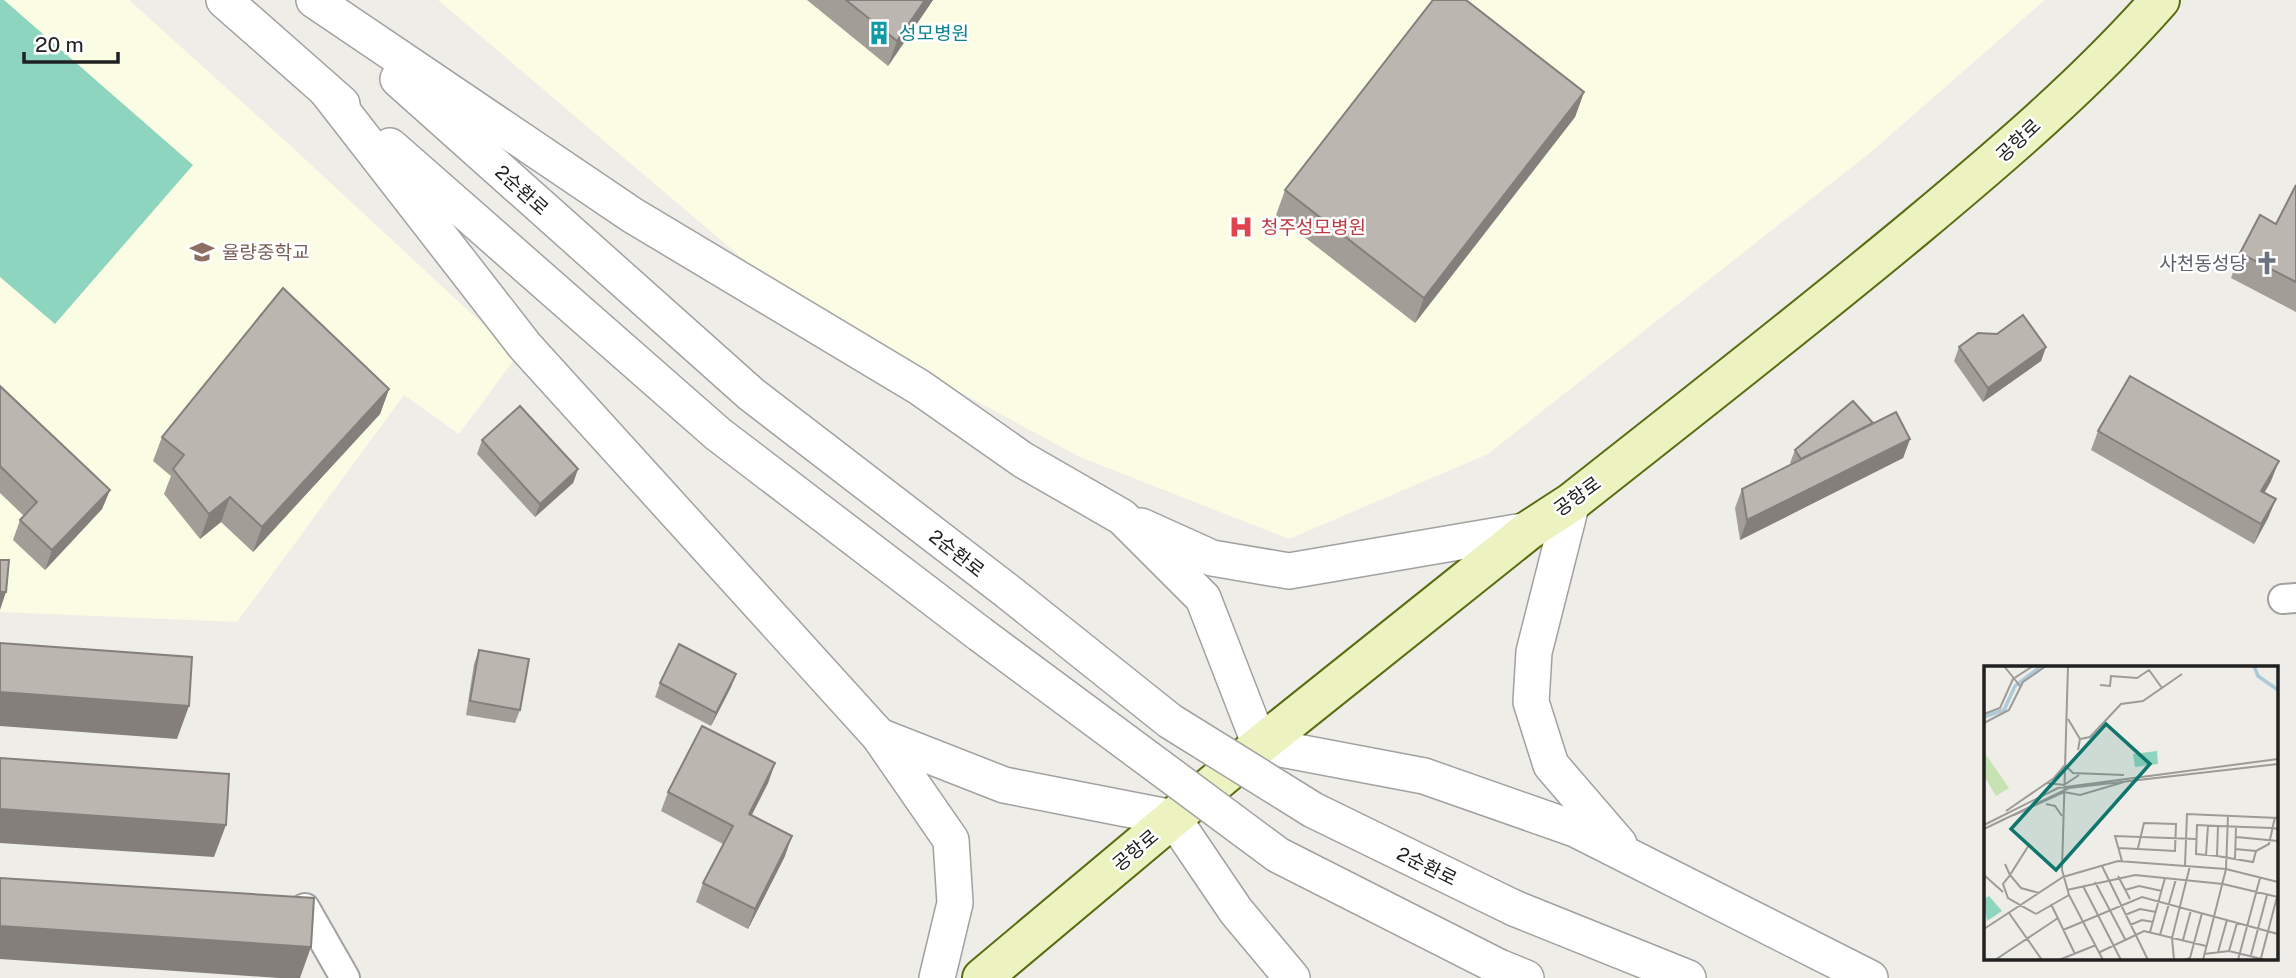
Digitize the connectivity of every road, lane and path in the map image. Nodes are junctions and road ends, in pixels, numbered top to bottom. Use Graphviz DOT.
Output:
graph roads {
  1 [pos="224,0"];
  2 [pos="312,0"];
  3 [pos="2160,0"];
  4 [pos="326,90"];
  5 [pos="1572,502"];
  6 [pos="1122,517"];
  7 [pos="1529,530"];
  8 [pos="879,736"];
  9 [pos="1260,745"];
  10 [pos="1173,818"];
  11 [pos="1631,857"];
  12 [pos="305,908"];
  13 [pos="1512,972"];
  14 [pos="345,978"];
  15 [pos="937,978"];
  16 [pos="982,978"];
  17 [pos="1292,978"];
  18 [pos="1688,978"];
  19 [pos="1870,978"];
  1 -- 4 [label="street"];
  2 -- 6 [label="street"];
  2 -- 18 [label="street, 2순환로, bridge"];
  3 -- 5 [label="main road, 공항로"];
  4 -- 8 [label="street"];
  4 -- 13 [label="street, bridge"];
  5 -- 7 [label="main road, 공항로"];
  5 -- 11 [label="street"];
  6 -- 7 [label="street"];
  6 -- 9 [label="street"];
  7 -- 9 [label="main road, 공항로"];
  8 -- 10 [label="street"];
  8 -- 15 [label="street"];
  9 -- 10 [label="main road, 공항로"];
  9 -- 11 [label="street"];
  10 -- 16 [label="main road, 공항로"];
  10 -- 17 [label="street"];
  11 -- 19 [label="street"];
  12 -- 14 [label="street"];
}
